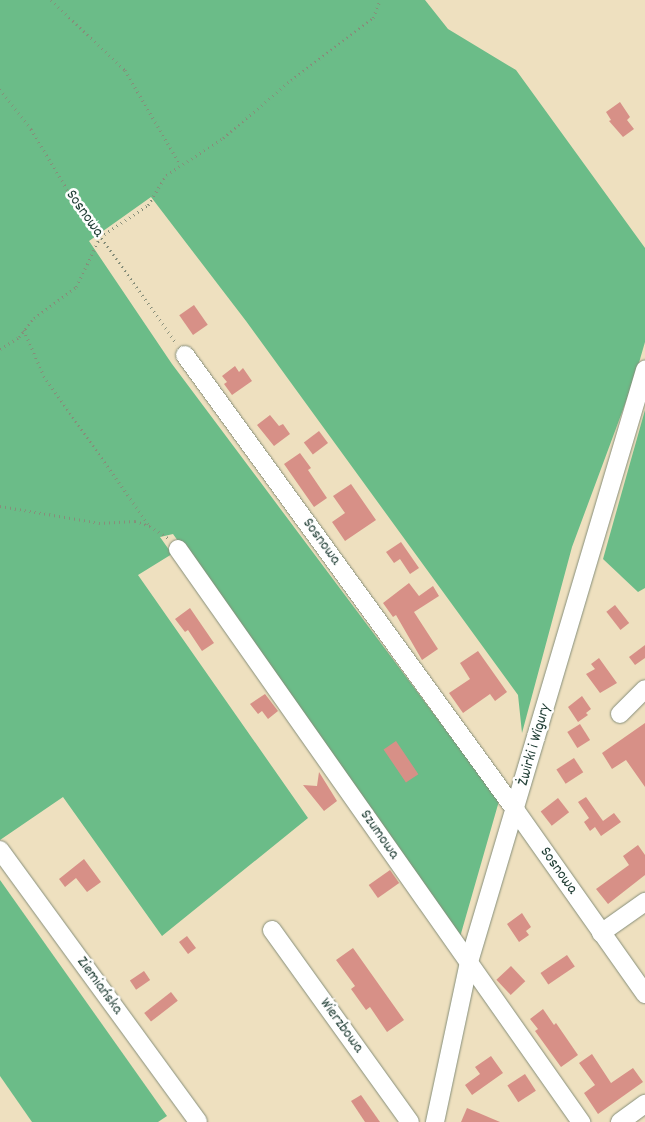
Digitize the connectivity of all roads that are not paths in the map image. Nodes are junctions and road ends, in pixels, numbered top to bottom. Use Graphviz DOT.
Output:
graph roads {
  1 [pos="185,355"];
  2 [pos="645,370"];
  3 [pos="178,549"];
  4 [pos="645,688"];
  5 [pos="620,714"];
  6 [pos="516,811"];
  7 [pos="0,850"];
  8 [pos="645,902"];
  9 [pos="272,930"];
  10 [pos="601,933"];
  11 [pos="470,962"];
  12 [pos="645,994"];
  13 [pos="645,1104"];
  14 [pos="198,1122"];
  15 [pos="410,1122"];
  16 [pos="435,1122"];
  17 [pos="581,1122"];
  18 [pos="620,1122"];
  1 -- 6 [label="street, Sosnowa"];
  2 -- 6 [label="street, Żwirki i Wigury"];
  3 -- 11 [label="street, Szumowa"];
  4 -- 5 [label="street"];
  6 -- 10 [label="street, Sosnowa"];
  6 -- 11 [label="street, Żwirki i Wigury"];
  7 -- 14 [label="street, Ziemiańska"];
  8 -- 10 [label="street"];
  9 -- 15 [label="street, Wierzbowa"];
  10 -- 12 [label="street, Sosnowa"];
  11 -- 16 [label="street, Żwirki i Wigury"];
  11 -- 17 [label="street, Szumowa"];
  13 -- 18 [label="street"];
}
